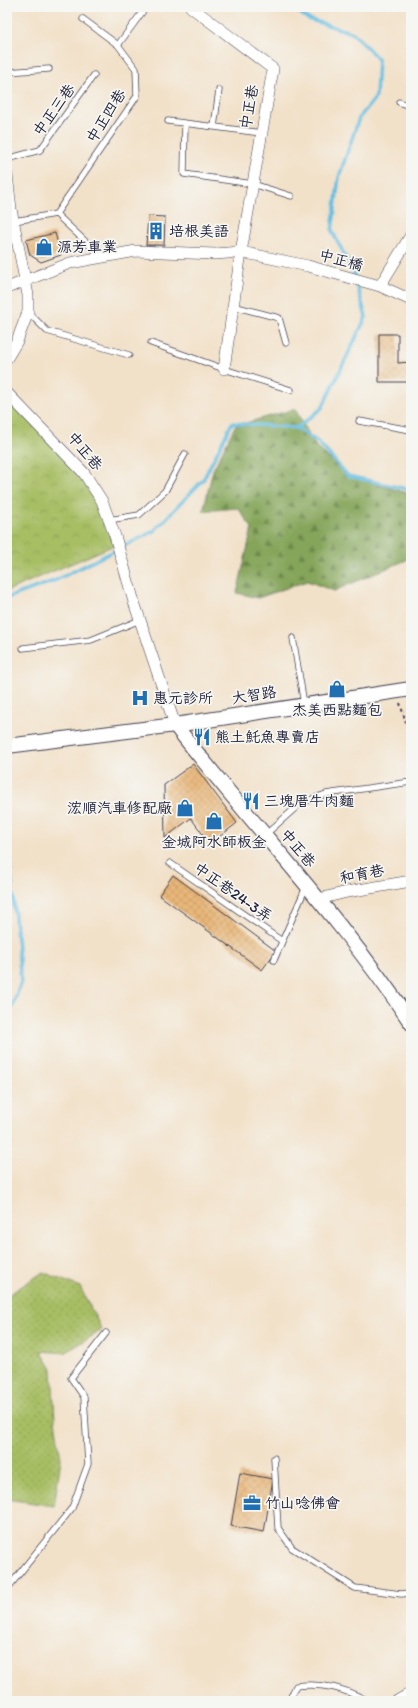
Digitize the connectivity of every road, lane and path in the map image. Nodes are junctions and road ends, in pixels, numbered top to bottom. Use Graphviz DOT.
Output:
graph roads {
  1 [pos="146,7"];
  2 [pos="191,7"];
  3 [pos="83,18"];
  4 [pos="118,44"];
  5 [pos="49,68"];
  6 [pos="7,72"];
  7 [pos="94,75"];
  8 [pos="218,90"];
  9 [pos="399,102"];
  10 [pos="411,105"];
  11 [pos="168,122"];
  12 [pos="186,124"];
  13 [pos="214,127"];
  14 [pos="262,133"];
  15 [pos="7,159"];
  16 [pos="7,175"];
  17 [pos="253,184"];
  18 [pos="290,196"];
  19 [pos="56,214"];
  20 [pos="14,220"];
  21 [pos="411,235"];
  22 [pos="241,252"];
  23 [pos="102,257"];
  24 [pos="26,280"];
  25 [pos="380,286"];
  26 [pos="7,288"];
  27 [pos="411,300"];
  28 [pos="233,306"];
  29 [pos="28,312"];
  30 [pos="151,343"];
  31 [pos="286,343"];
  32 [pos="129,355"];
  33 [pos="7,358"];
  34 [pos="224,369"];
  35 [pos="291,390"];
  36 [pos="7,393"];
  37 [pos="359,421"];
  38 [pos="411,430"];
  39 [pos="185,454"];
  40 [pos="109,520"];
  41 [pos="140,620"];
  42 [pos="293,638"];
  43 [pos="23,648"];
  44 [pos="411,689"];
  45 [pos="397,691"];
  46 [pos="304,705"];
  47 [pos="175,724"];
  48 [pos="411,730"];
  49 [pos="7,746"];
  50 [pos="411,782"];
  51 [pos="264,835"];
  52 [pos="170,863"];
  53 [pos="411,881"];
  54 [pos="307,885"];
  55 [pos="319,899"];
  56 [pos="282,941"];
  57 [pos="274,960"];
  58 [pos="411,1023"];
  59 [pos="106,1333"];
  60 [pos="274,1458"];
  61 [pos="7,1589"];
  62 [pos="411,1593"];
  63 [pos="411,1693"];
  64 [pos="289,1701"];
  65 [pos="368,1701"];
  66 [pos="397,1701"];
  1 -- 4 [label="lane"];
  2 -- 14 [label="street, 中正巷"];
  3 -- 4 [label="lane, 中正四巷"];
  4 -- 19 [label="lane, 中正四巷"];
  5 -- 6 [label="lane"];
  7 -- 15 [label="lane, 中正三巷"];
  8 -- 13 [label="lane"];
  9 -- 10 [label="lane"];
  11 -- 12 [label="lane"];
  12 -- 13 [label="lane"];
  12 -- 17 [label="lane"];
  13 -- 14 [label="lane"];
  14 -- 17 [label="street, 中正巷"];
  16 -- 20 [label="street"];
  17 -- 18 [label="lane"];
  17 -- 22 [label="street, 中正巷"];
  19 -- 20 [label="lane"];
  19 -- 23 [label="lane"];
  20 -- 24 [label="street"];
  21 -- 25 [label="street"];
  22 -- 23 [label="street"];
  22 -- 25 [label="street, 中正橋"];
  22 -- 28 [label="street, 中正巷"];
  23 -- 24 [label="street"];
  24 -- 26 [label="street"];
  24 -- 29 [label="street"];
  25 -- 27 [label="street, 中正橋"];
  28 -- 31 [label="lane"];
  28 -- 34 [label="street, 中正巷"];
  29 -- 32 [label="lane"];
  29 -- 33 [label="street"];
  30 -- 34 [label="lane"];
  34 -- 35 [label="lane"];
  36 -- 40 [label="street, 中正巷"];
  37 -- 38 [label="lane"];
  39 -- 40 [label="lane"];
  40 -- 41 [label="street, 中正巷"];
  41 -- 43 [label="lane"];
  41 -- 47 [label="street, 中正巷"];
  42 -- 46 [label="lane"];
  44 -- 45 [label="street, 大智路"];
  45 -- 46 [label="street, 大智路"];
  45 -- 48 [label="path"];
  46 -- 47 [label="street, 大智路"];
  47 -- 49 [label="street, 大智路"];
  47 -- 51 [label="street, 中正巷"];
  50 -- 51 [label="lane"];
  51 -- 54 [label="street, 中正巷"];
  52 -- 56 [label="lane, 中正巷24-3弄"];
  53 -- 55 [label="street, 和育巷"];
  54 -- 55 [label="street, 中正巷"];
  54 -- 56 [label="lane, 中正巷24-3弄"];
  55 -- 58 [label="street, 中正巷"];
  56 -- 57 [label="lane, 中正巷24-3弄"];
  59 -- 61 [label="lane"];
  60 -- 62 [label="lane"];
  63 -- 66 [label="street"];
  64 -- 65 [label="lane"];
}
